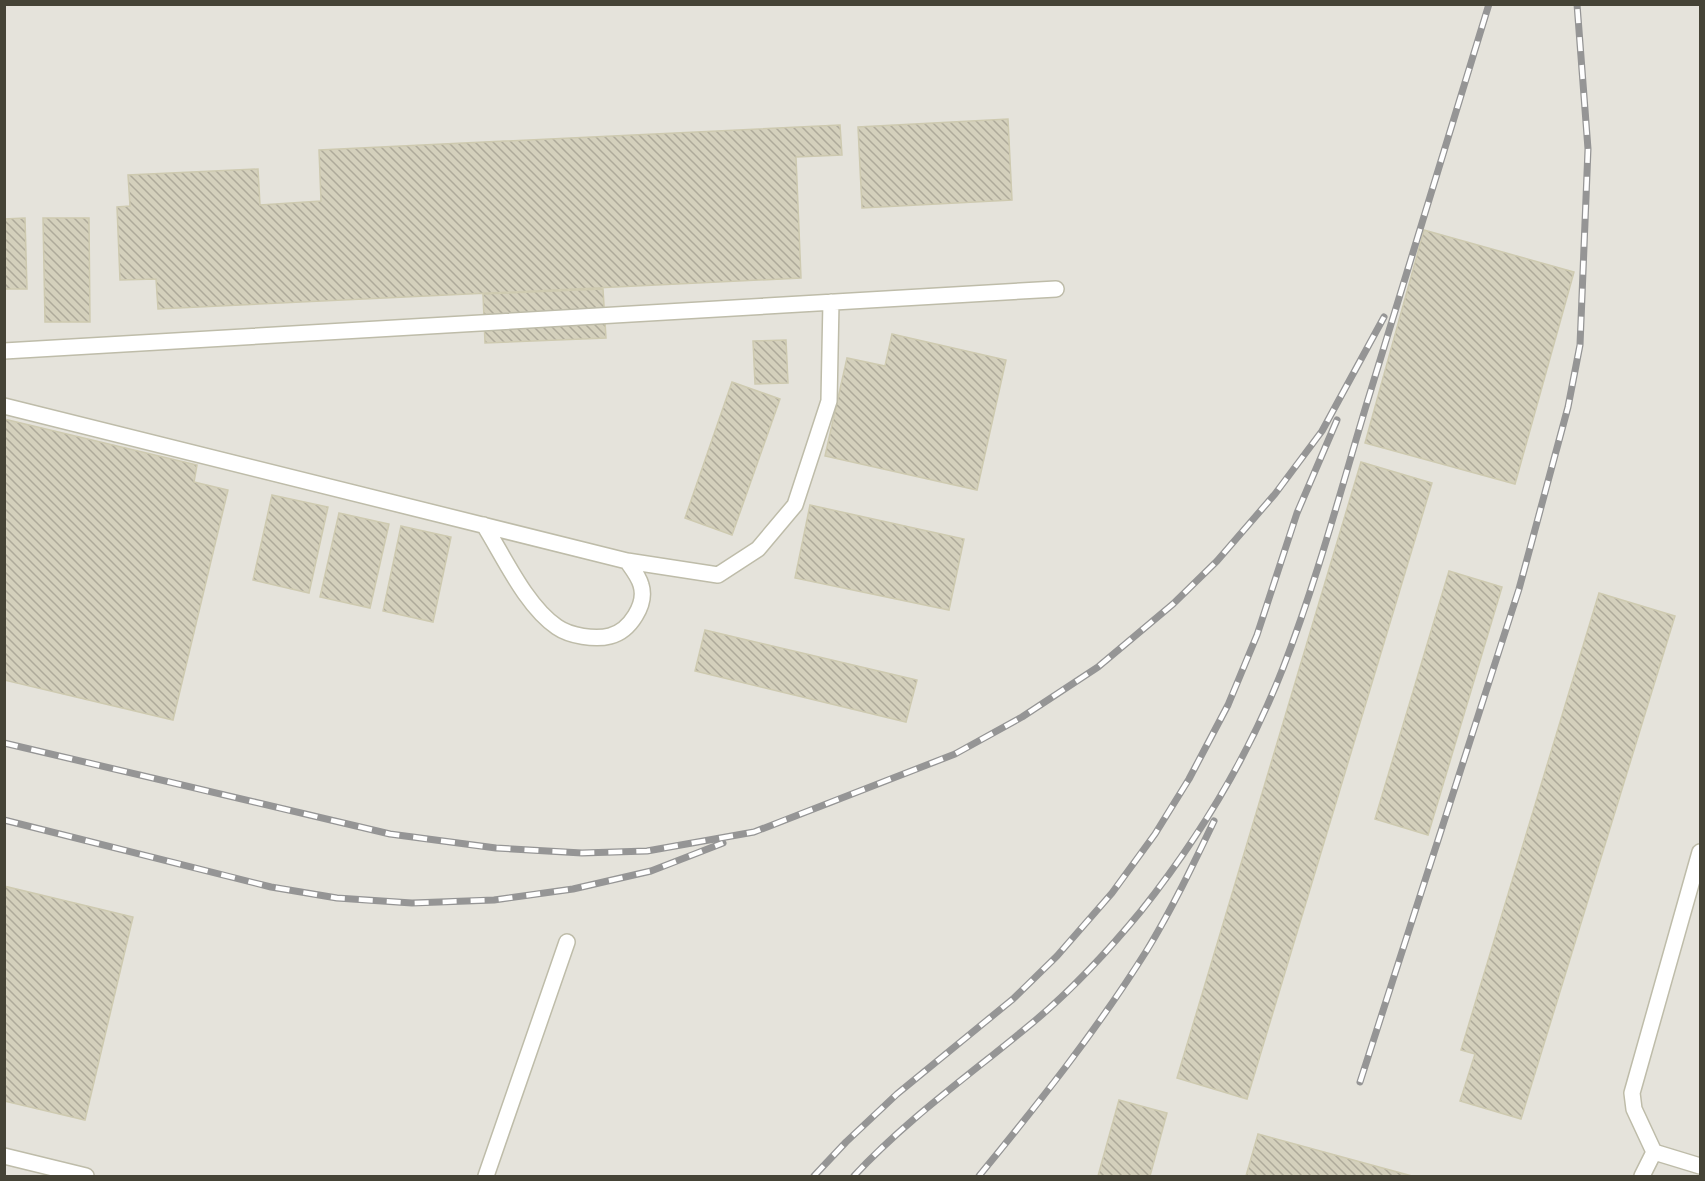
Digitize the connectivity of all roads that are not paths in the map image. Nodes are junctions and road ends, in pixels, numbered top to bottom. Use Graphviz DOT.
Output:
graph roads {
  1 [pos="1056,289"];
  2 [pos="831,302"];
  3 [pos="4,351"];
  4 [pos="4,406"];
  5 [pos="484,525"];
  6 [pos="627,561"];
  7 [pos="1701,852"];
  8 [pos="567,942"];
  9 [pos="1654,1152"];
  10 [pos="4,1156"];
  11 [pos="1701,1166"];
  12 [pos="86,1176"];
  13 [pos="486,1176"];
  14 [pos="1642,1176"];
  1 -- 2 [label="lane"];
  2 -- 3 [label="lane"];
  2 -- 6 [label="lane"];
  4 -- 5 [label="lane"];
  5 -- 6 [label="lane"];
  5 -- 6 [label="lane"];
  7 -- 9 [label="lane"];
  8 -- 13 [label="lane"];
  9 -- 11 [label="lane"];
  9 -- 14 [label="lane"];
  10 -- 12 [label="lane"];
}
